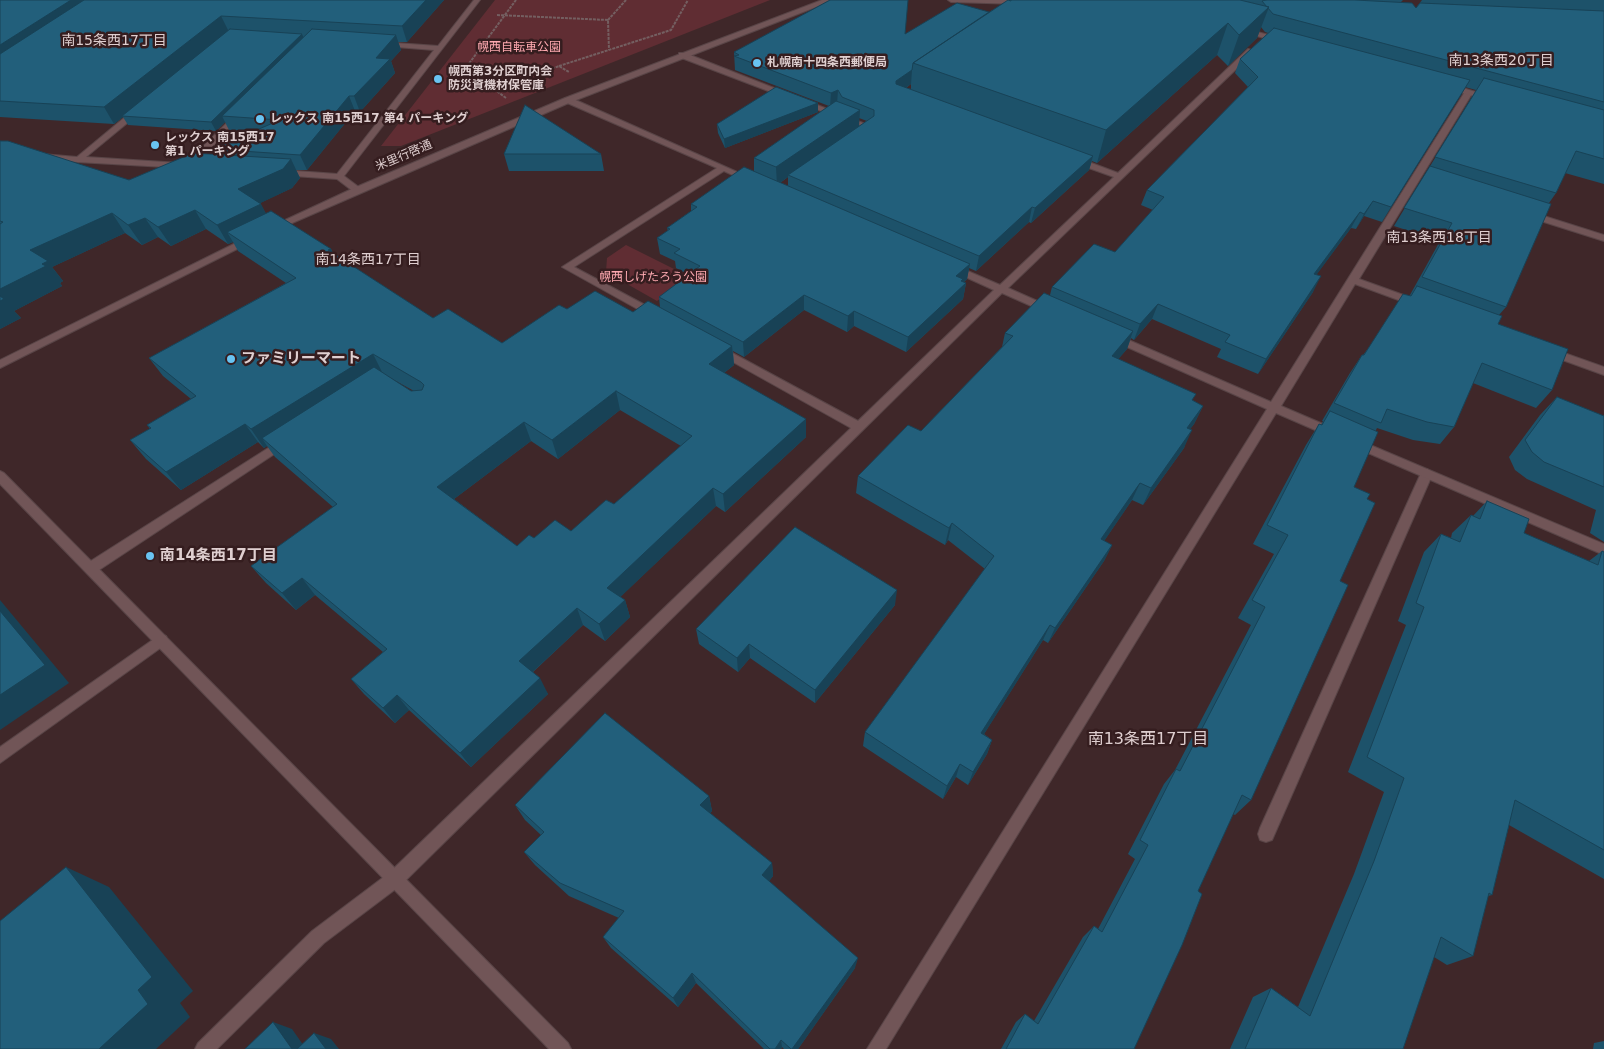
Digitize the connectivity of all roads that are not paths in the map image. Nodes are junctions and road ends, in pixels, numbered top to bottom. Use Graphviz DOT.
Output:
graph roads {
  1 [pos="477,0"];
  2 [pos="832,0"];
  3 [pos="951,0"];
  4 [pos="975,0"];
  5 [pos="1028,2"];
  6 [pos="1253,26"];
  7 [pos="1236,29"];
  8 [pos="1264,36"];
  9 [pos="374,44"];
  10 [pos="1293,44"];
  11 [pos="439,48"];
  12 [pos="682,55"];
  13 [pos="1441,85"];
  14 [pos="1469,92"];
  15 [pos="568,100"];
  16 [pos="1498,100"];
  17 [pos="148,103"];
  18 [pos="248,107"];
  19 [pos="853,138"];
  20 [pos="30,156"];
  21 [pos="1065,157"];
  22 [pos="78,159"];
  23 [pos="187,167"];
  24 [pos="197,168"];
  25 [pos="723,168"];
  26 [pos="275,173"];
  27 [pos="1119,176"];
  28 [pos="339,178"];
  29 [pos="759,184"];
  30 [pos="357,190"];
  31 [pos="1519,211"];
  32 [pos="266,231"];
  33 [pos="258,235"];
  34 [pos="1604,238"];
  35 [pos="947,265"];
  36 [pos="1353,280"];
  37 [pos="1001,289"];
  38 [pos="1427,307"];
  39 [pos="1055,312"];
  40 [pos="662,319"];
  41 [pos="1101,332"];
  42 [pos="713,347"];
  43 [pos="1539,348"];
  44 [pos="0,364"];
  45 [pos="1604,371"];
  46 [pos="1274,407"];
  47 [pos="859,427"];
  48 [pos="294,436"];
  49 [pos="1427,473"];
  50 [pos="0,476"];
  51 [pos="1604,550"];
  52 [pos="91,568"];
  53 [pos="161,640"];
  54 [pos="0,756"];
  55 [pos="1266,834"];
  56 [pos="395,879"];
  57 [pos="204,1049"];
  58 [pos="562,1049"];
  59 [pos="876,1049"];
  1 -- 11 [label="street"];
  2 -- 12 [label="street, 米里行啓通"];
  3 -- 4 [label="street"];
  4 -- 5 [label="street"];
  6 -- 8 [label="street"];
  7 -- 8 [label="street"];
  8 -- 10 [label="street"];
  8 -- 27 [label="street"];
  9 -- 11 [label="street"];
  11 -- 28 [label="street"];
  12 -- 15 [label="street, 米里行啓通"];
  12 -- 19 [label="street"];
  13 -- 14 [label="street"];
  14 -- 16 [label="street"];
  14 -- 36 [label="street"];
  15 -- 25 [label="street"];
  15 -- 30 [label="street, 米里行啓通"];
  17 -- 22 [label="street"];
  18 -- 23 [label="street"];
  20 -- 22 [label="street"];
  21 -- 27 [label="street"];
  22 -- 23 [label="street"];
  23 -- 24 [label="street"];
  25 -- 29 [label="street"];
  25 -- 40 [label="street"];
  26 -- 28 [label="street"];
  27 -- 37 [label="street"];
  28 -- 30 [label="street"];
  30 -- 32 [label="street, 米里行啓通"];
  31 -- 34 [label="street"];
  33 -- 44 [label="street"];
  35 -- 37 [label="street"];
  36 -- 38 [label="street"];
  36 -- 46 [label="street"];
  37 -- 39 [label="street"];
  37 -- 47 [label="street"];
  41 -- 46 [label="street"];
  42 -- 47 [label="street"];
  43 -- 45 [label="street"];
  46 -- 49 [label="street"];
  46 -- 59 [label="street"];
  47 -- 56 [label="street"];
  48 -- 52 [label="street"];
  49 -- 51 [label="street"];
  49 -- 55 [label="street"];
  50 -- 52 [label="street"];
  52 -- 53 [label="street"];
  53 -- 54 [label="street"];
  53 -- 56 [label="street"];
  56 -- 57 [label="street"];
  56 -- 58 [label="street"];
}
